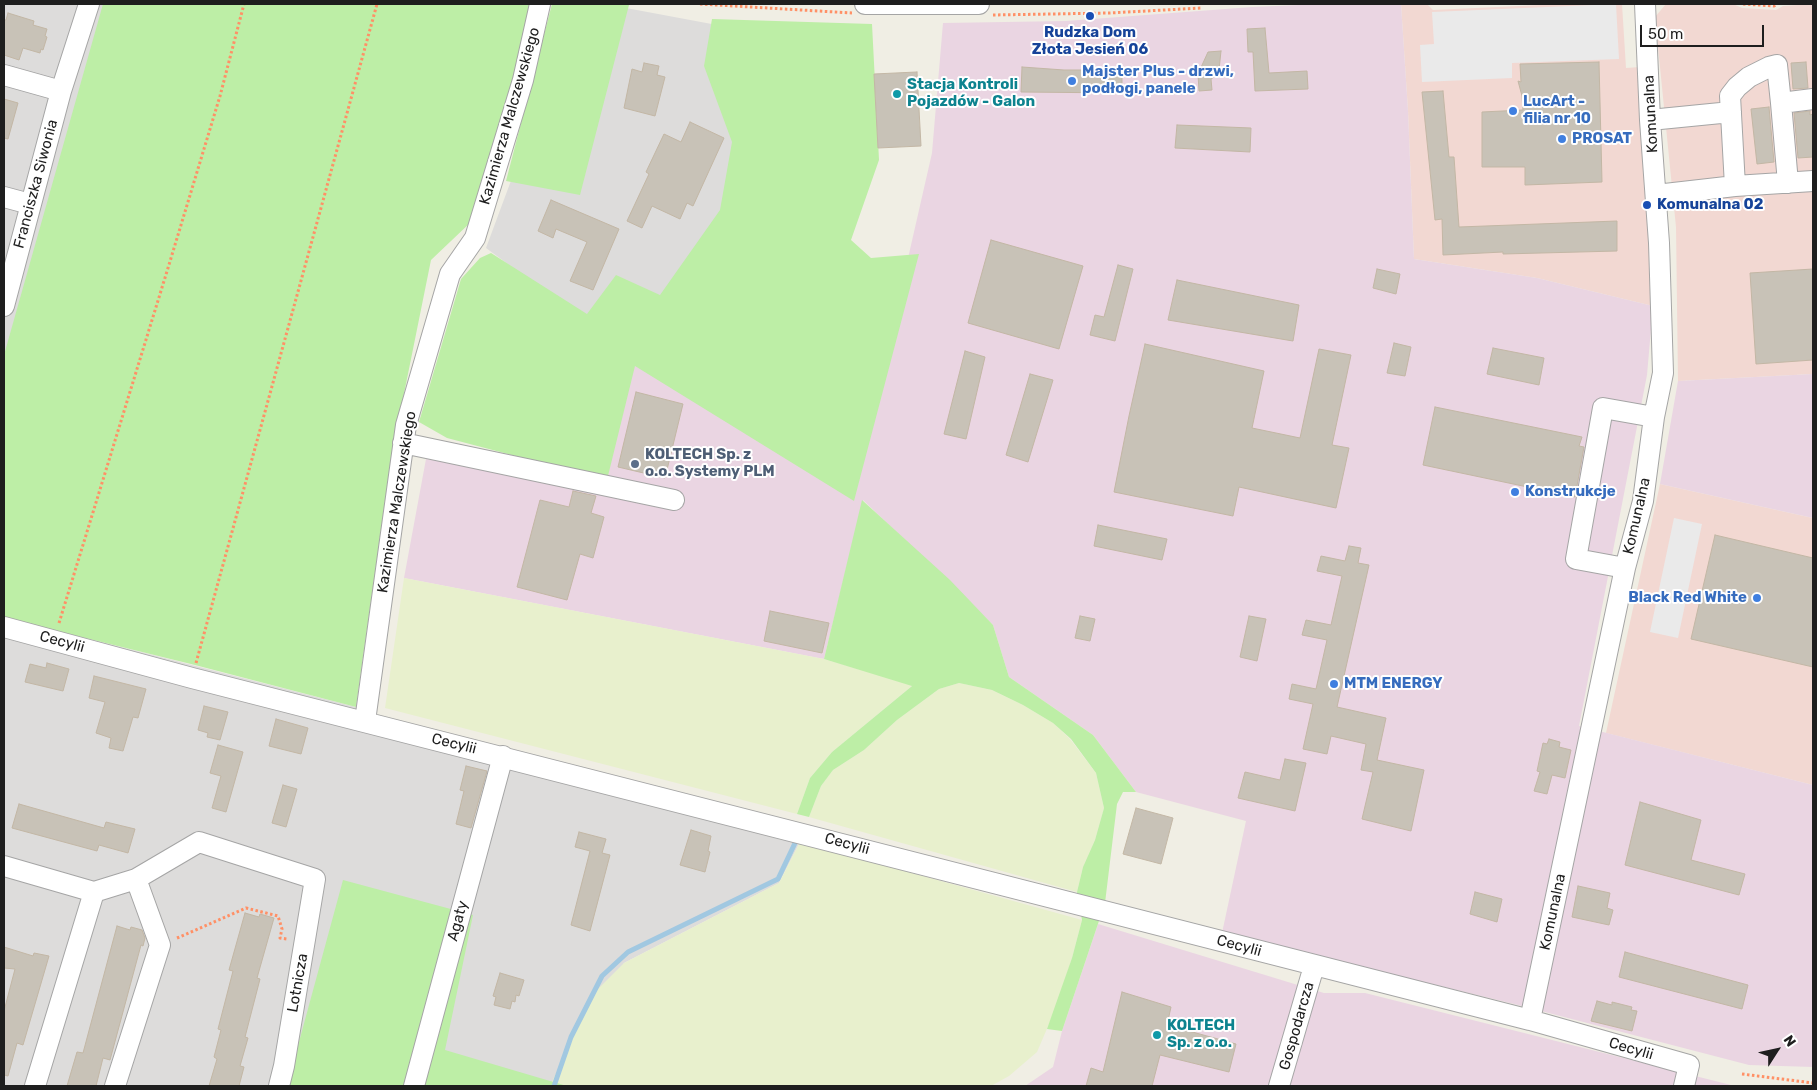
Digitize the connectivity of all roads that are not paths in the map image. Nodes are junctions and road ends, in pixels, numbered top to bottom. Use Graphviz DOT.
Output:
graph roads {
  1 [pos="89,4"];
  2 [pos="540,4"];
  3 [pos="865,4"];
  4 [pos="979,4"];
  5 [pos="1645,4"];
  6 [pos="4,75"];
  7 [pos="61,91"];
  8 [pos="1813,99"];
  9 [pos="1781,103"];
  10 [pos="1731,112"];
  11 [pos="1650,120"];
  12 [pos="1813,181"];
  13 [pos="1788,183"];
  14 [pos="1735,186"];
  15 [pos="1656,195"];
  16 [pos="4,197"];
  17 [pos="30,204"];
  18 [pos="4,306"];
  19 [pos="1654,417"];
  20 [pos="403,442"];
  21 [pos="674,500"];
  22 [pos="1625,568"];
  23 [pos="4,627"];
  24 [pos="365,721"];
  25 [pos="503,756"];
  26 [pos="4,866"];
  27 [pos="136,879"];
  28 [pos="94,892"];
  29 [pos="1314,966"];
  30 [pos="1530,1020"];
  31 [pos="35,1086"];
  32 [pos="115,1086"];
  33 [pos="278,1086"];
  34 [pos="414,1086"];
  35 [pos="1279,1086"];
  36 [pos="1684,1086"];
  1 -- 7 [label="street, Franciszka Siwonia"];
  2 -- 20 [label="street, Kazimierza Malczewskiego"];
  3 -- 4 [label="street"];
  5 -- 11 [label="street, Komunalna"];
  6 -- 7 [label="street"];
  7 -- 17 [label="street, Franciszka Siwonia"];
  8 -- 9 [label="street"];
  9 -- 10 [label="street"];
  9 -- 13 [label="street"];
  10 -- 11 [label="street"];
  10 -- 14 [label="street"];
  11 -- 15 [label="street, Komunalna"];
  12 -- 13 [label="street"];
  13 -- 14 [label="street"];
  14 -- 15 [label="street"];
  15 -- 19 [label="street, Komunalna"];
  16 -- 17 [label="street"];
  17 -- 18 [label="street, Franciszka Siwonia"];
  19 -- 22 [label="street, Komunalna"];
  19 -- 22 [label="street"];
  20 -- 21 [label="street"];
  20 -- 24 [label="street, Kazimierza Malczewskiego"];
  22 -- 30 [label="street, Komunalna"];
  23 -- 24 [label="street, Cecylii"];
  24 -- 25 [label="street, Cecylii"];
  25 -- 29 [label="street, Cecylii"];
  25 -- 34 [label="street, Agaty"];
  26 -- 28 [label="street"];
  27 -- 28 [label="street"];
  27 -- 32 [label="street"];
  27 -- 33 [label="street, Lotnicza"];
  28 -- 31 [label="street"];
  29 -- 30 [label="street, Cecylii"];
  29 -- 35 [label="street, Gospodarcza"];
  30 -- 36 [label="street, Cecylii"];
}
